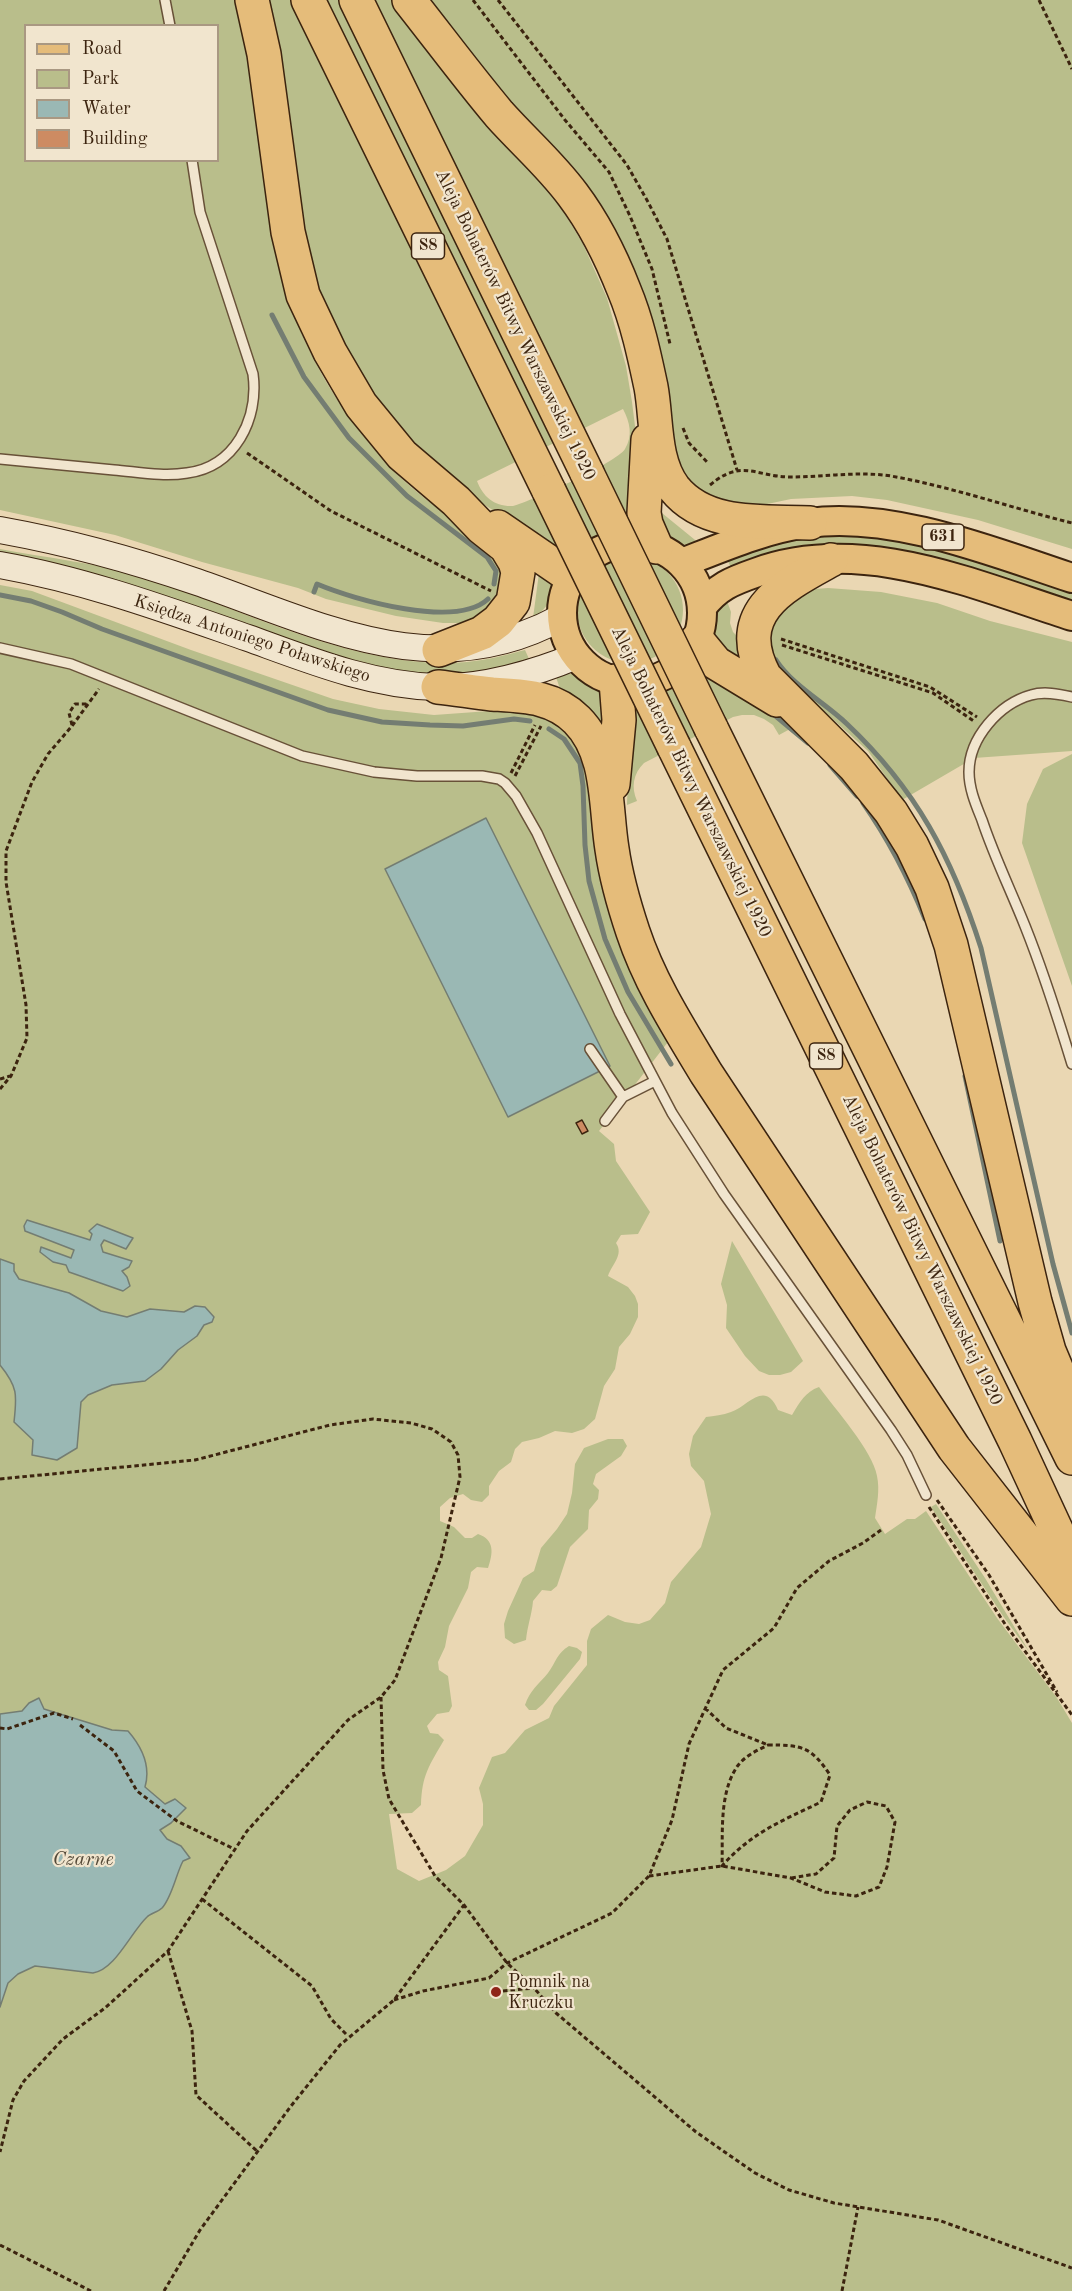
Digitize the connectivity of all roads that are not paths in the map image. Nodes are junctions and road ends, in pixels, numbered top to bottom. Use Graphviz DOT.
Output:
graph roads {
  1 [pos="165,0"];
  2 [pos="252,0"];
  3 [pos="308,0"];
  4 [pos="356,0"];
  5 [pos="409,0"];
  6 [pos="170,24"];
  7 [pos="192,162"];
  8 [pos="651,388"];
  9 [pos="0,459"];
  10 [pos="456,501"];
  11 [pos="810,523"];
  12 [pos="0,530"];
  13 [pos="669,555"];
  14 [pos="831,560"];
  15 [pos="0,566"];
  16 [pos="572,577"];
  17 [pos="1072,578"];
  18 [pos="702,607"];
  19 [pos="1072,616"];
  20 [pos="562,617"];
  21 [pos="697,640"];
  22 [pos="0,648"];
  23 [pos="439,650"];
  24 [pos="576,656"];
  25 [pos="616,681"];
  26 [pos="438,687"];
  27 [pos="1072,697"];
  28 [pos="812,721"];
  29 [pos="609,822"];
  30 [pos="590,1049"];
  31 [pos="1072,1064"];
  32 [pos="655,1081"];
  33 [pos="623,1096"];
  34 [pos="605,1121"];
  35 [pos="1072,1406"];
  36 [pos="1072,1458"];
  37 [pos="926,1495"];
  38 [pos="1072,1564"];
  39 [pos="1072,1599"];
  1 -- 6 [label="lane"];
  2 -- 10 [label="highway"];
  3 -- 38 [label="highway, Aleja Bohaterów Bitwy Warszawskiej 1920 / S8, bridge"];
  4 -- 36 [label="highway, Aleja Bohaterów Bitwy Warszawskiej 1920 / S8, bridge"];
  5 -- 8 [label="highway"];
  7 -- 9 [label="lane"];
  8 -- 11 [label="highway"];
  8 -- 13 [label="highway"];
  10 -- 16 [label="highway"];
  10 -- 23 [label="highway"];
  11 -- 13 [label="main road, 631"];
  11 -- 17 [label="main road, 631"];
  12 -- 23 [label="main road, Księdza Antoniego Poławskiego"];
  13 -- 16 [label="main road, 631"];
  13 -- 18 [label="main road, 631"];
  14 -- 18 [label="main road, 631"];
  14 -- 19 [label="main road, 631"];
  14 -- 28 [label="highway"];
  15 -- 26 [label="main road, Księdza Antoniego Poławskiego"];
  16 -- 20 [label="main road, 631"];
  18 -- 21 [label="main road, 631"];
  20 -- 23 [label="main road, Księdza Antoniego Poławskiego"];
  20 -- 24 [label="main road, 631"];
  21 -- 25 [label="main road, 631"];
  21 -- 28 [label="highway"];
  22 -- 32 [label="lane"];
  24 -- 25 [label="main road, 631"];
  24 -- 26 [label="main road, Księdza Antoniego Poławskiego"];
  25 -- 29 [label="highway"];
  26 -- 29 [label="highway"];
  27 -- 31 [label="lane"];
  28 -- 35 [label="highway"];
  29 -- 39 [label="highway"];
  30 -- 33 [label="lane"];
  32 -- 33 [label="lane"];
  32 -- 37 [label="lane"];
  33 -- 34 [label="lane"];
}
